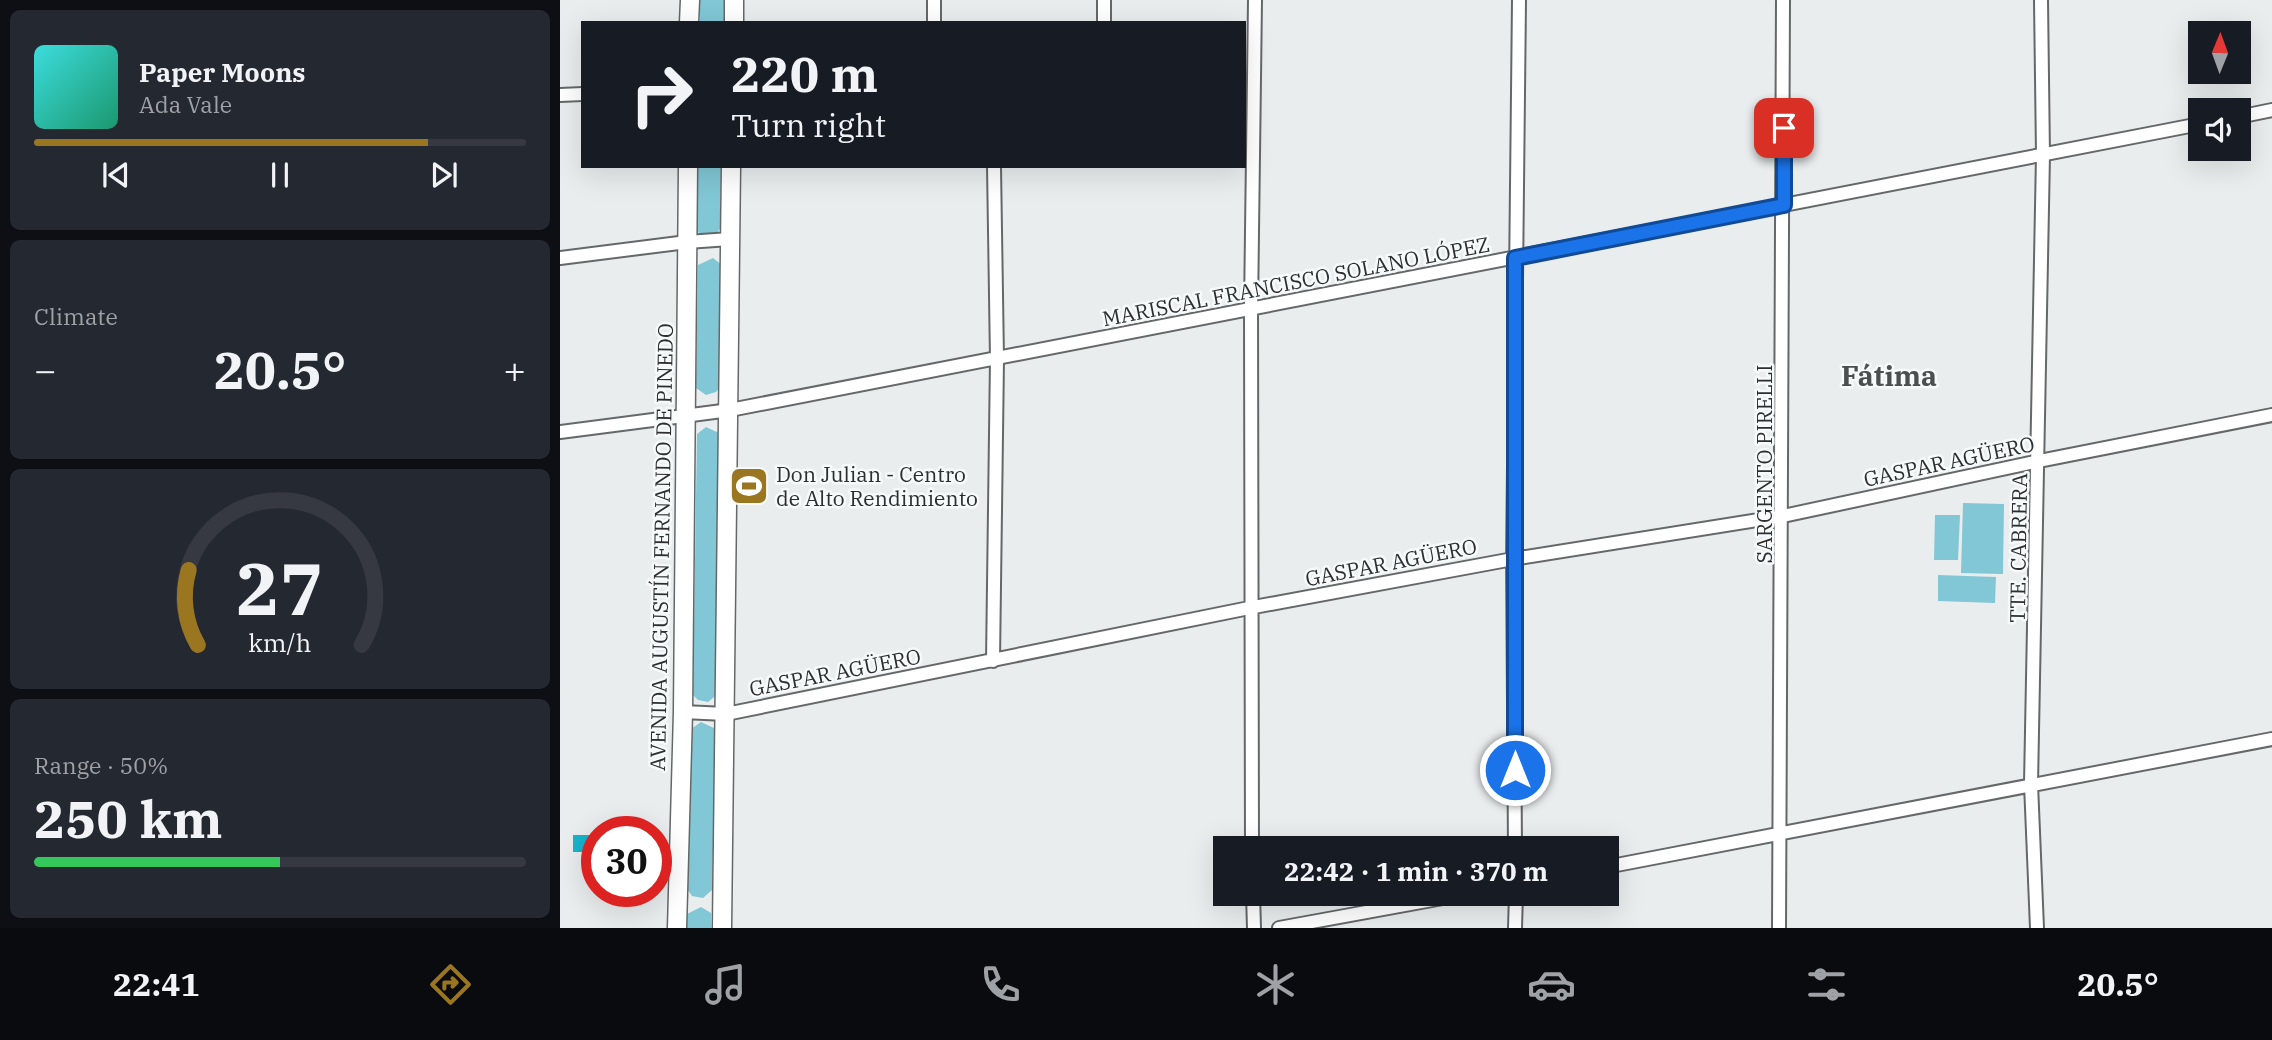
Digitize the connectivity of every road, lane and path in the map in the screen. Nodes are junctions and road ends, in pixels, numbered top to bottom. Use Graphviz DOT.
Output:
graph roads {
  1 [pos="690,0"];
  2 [pos="734,0"];
  3 [pos="934,0"];
  4 [pos="1104,0"];
  5 [pos="1255,0"];
  6 [pos="1519,0"];
  7 [pos="1783,0"];
  8 [pos="2041,0"];
  9 [pos="689,21"];
  10 [pos="734,21"];
  11 [pos="934,21"];
  12 [pos="1104,21"];
  13 [pos="581,94"];
  14 [pos="560,95"];
  15 [pos="2272,110"];
  16 [pos="2251,114"];
  17 [pos="2188,126"];
  18 [pos="2043,155"];
  19 [pos="688,168"];
  20 [pos="731,168"];
  21 [pos="994,168"];
  22 [pos="1784,205"];
  23 [pos="730,239"];
  24 [pos="687,242"];
  25 [pos="560,258"];
  26 [pos="1515,258"];
  27 [pos="1251,309"];
  28 [pos="997,359"];
  29 [pos="730,410"];
  30 [pos="2272,415"];
  31 [pos="685,418"];
  32 [pos="560,432"];
  33 [pos="2039,461"];
  34 [pos="1783,516"];
  35 [pos="1513,559"];
  36 [pos="1254,607"];
  37 [pos="993,660"];
  38 [pos="684,712"];
  39 [pos="726,714"];
  40 [pos="2272,739"];
  41 [pos="2031,784"];
  42 [pos="1782,833"];
  43 [pos="1252,836"];
  44 [pos="1516,836"];
  45 [pos="1619,864"];
  46 [pos="1253,906"];
  47 [pos="1399,906"];
  48 [pos="1516,906"];
  49 [pos="677,928"];
  50 [pos="722,928"];
  51 [pos="1254,928"];
  52 [pos="1279,928"];
  53 [pos="1515,928"];
  54 [pos="1779,928"];
  55 [pos="2037,928"];
  1 -- 9 [label="street"];
  2 -- 10 [label="street"];
  3 -- 11 [label="street"];
  4 -- 12 [label="street"];
  5 -- 27 [label="street"];
  6 -- 26 [label="street"];
  7 -- 22 [label="street, SARGENTO PIRELLI"];
  8 -- 18 [label="street, TTE. CABRERA"];
  13 -- 14 [label="street"];
  15 -- 16 [label="street"];
  17 -- 18 [label="street, MARISCAL FRANCISCO SOLANO LÓPEZ"];
  18 -- 22 [label="street, MARISCAL FRANCISCO SOLANO LÓPEZ"];
  18 -- 33 [label="street, TTE. CABRERA"];
  19 -- 24 [label="street, AVENIDA AUGUSTÍN FERNANDO DE PINEDO"];
  20 -- 23 [label="street"];
  21 -- 28 [label="street"];
  22 -- 26 [label="street, MARISCAL FRANCISCO SOLANO LÓPEZ"];
  22 -- 34 [label="street, SARGENTO PIRELLI"];
  23 -- 24 [label="street"];
  23 -- 29 [label="street"];
  24 -- 25 [label="street"];
  24 -- 31 [label="street, AVENIDA AUGUSTÍN FERNANDO DE PINEDO"];
  26 -- 27 [label="street, MARISCAL FRANCISCO SOLANO LÓPEZ"];
  26 -- 35 [label="street"];
  27 -- 28 [label="street, MARISCAL FRANCISCO SOLANO LÓPEZ"];
  27 -- 36 [label="street"];
  28 -- 29 [label="street, MARISCAL FRANCISCO SOLANO LÓPEZ"];
  28 -- 37 [label="street"];
  29 -- 31 [label="street, MARISCAL FRANCISCO SOLANO LÓPEZ"];
  29 -- 39 [label="street"];
  30 -- 33 [label="street, GASPAR AGÜERO"];
  31 -- 32 [label="street, MARISCAL FRANCISCO SOLANO LÓPEZ"];
  31 -- 38 [label="street, AVENIDA AUGUSTÍN FERNANDO DE PINEDO"];
  33 -- 34 [label="street, GASPAR AGÜERO"];
  33 -- 41 [label="street, TTE. CABRERA"];
  34 -- 35 [label="street, GASPAR AGÜERO"];
  34 -- 42 [label="street, SARGENTO PIRELLI"];
  35 -- 36 [label="street, GASPAR AGÜERO"];
  35 -- 44 [label="street"];
  36 -- 37 [label="street, GASPAR AGÜERO"];
  36 -- 43 [label="street"];
  37 -- 39 [label="street, GASPAR AGÜERO"];
  38 -- 39 [label="street, GASPAR AGÜERO"];
  38 -- 49 [label="street, AVENIDA AUGUSTÍN FERNANDO DE PINEDO"];
  39 -- 50 [label="street"];
  40 -- 41 [label="street"];
  41 -- 42 [label="street"];
  41 -- 55 [label="street, TTE. CABRERA"];
  42 -- 45 [label="street"];
  42 -- 54 [label="street, SARGENTO PIRELLI"];
  46 -- 51 [label="street"];
  47 -- 52 [label="street"];
  48 -- 53 [label="street"];
}
